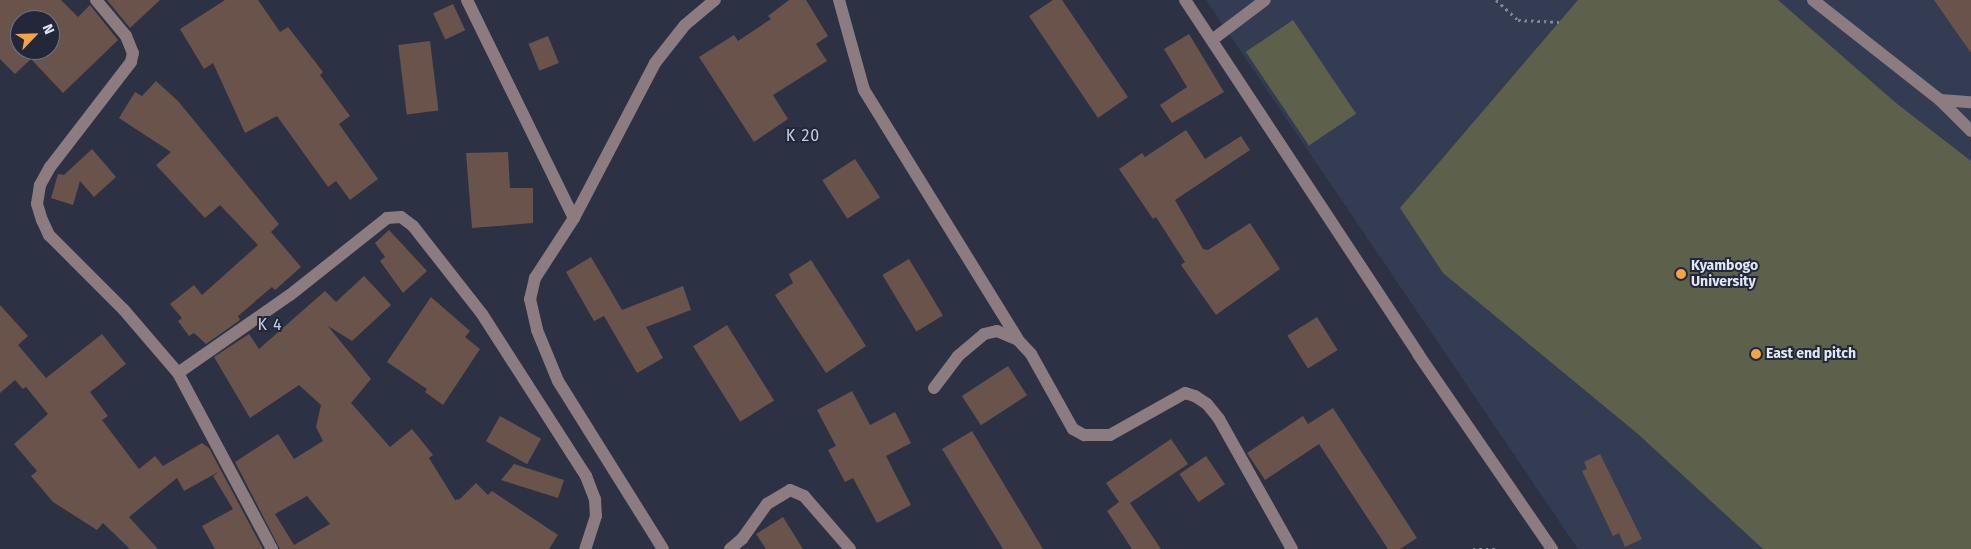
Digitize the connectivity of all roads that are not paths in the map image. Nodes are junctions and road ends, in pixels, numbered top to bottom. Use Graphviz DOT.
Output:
graph roads {
  1 [pos="96,0"];
  2 [pos="467,0"];
  3 [pos="715,0"];
  4 [pos="839,0"];
  5 [pos="1185,0"];
  6 [pos="1265,0"];
  7 [pos="1813,0"];
  8 [pos="1212,40"];
  9 [pos="1940,100"];
  10 [pos="1971,102"];
  11 [pos="1971,131"];
  12 [pos="574,218"];
  13 [pos="1018,340"];
  14 [pos="178,373"];
  15 [pos="934,388"];
  16 [pos="272,549"];
  17 [pos="584,549"];
  18 [pos="663,549"];
  19 [pos="730,549"];
  20 [pos="850,549"];
  21 [pos="1292,549"];
  22 [pos="1552,549"];
  1 -- 14 [label="street"];
  2 -- 12 [label="street"];
  3 -- 12 [label="street"];
  4 -- 13 [label="street"];
  5 -- 8 [label="street"];
  6 -- 8 [label="street"];
  7 -- 9 [label="street"];
  8 -- 22 [label="street"];
  9 -- 10 [label="street"];
  9 -- 11 [label="street"];
  12 -- 18 [label="street"];
  13 -- 15 [label="street"];
  13 -- 21 [label="street"];
  14 -- 16 [label="street"];
  14 -- 17 [label="street"];
  19 -- 20 [label="street"];
}
